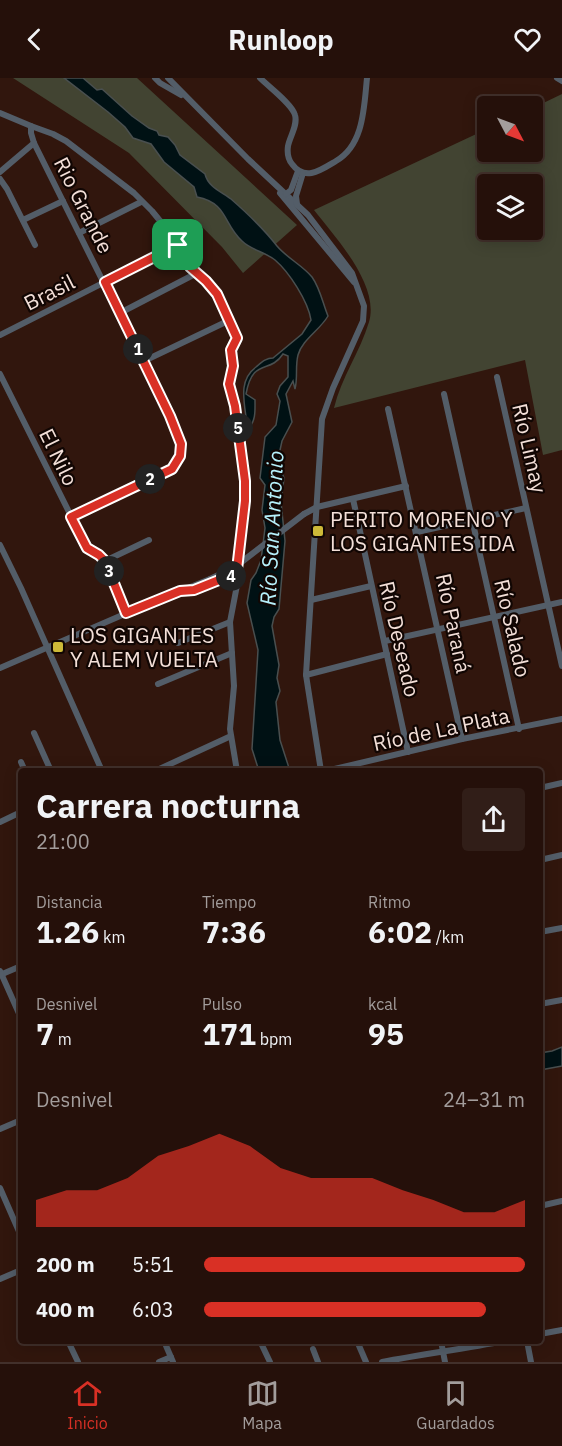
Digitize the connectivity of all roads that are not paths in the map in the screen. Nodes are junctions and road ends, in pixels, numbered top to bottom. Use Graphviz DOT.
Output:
graph roads {
  1 [pos="155,78"];
  2 [pos="168,78"];
  3 [pos="260,78"];
  4 [pos="367,78"];
  5 [pos="557,78"];
  6 [pos="562,81"];
  7 [pos="163,84"];
  8 [pos="186,98"];
  9 [pos="0,113"];
  10 [pos="31,126"];
  11 [pos="34,143"];
  12 [pos="0,172"];
  13 [pos="301,172"];
  14 [pos="0,179"];
  15 [pos="273,183"];
  16 [pos="286,194"];
  17 [pos="63,201"];
  18 [pos="141,202"];
  19 [pos="297,205"];
  20 [pos="23,220"];
  21 [pos="79,233"];
  22 [pos="35,245"];
  23 [pos="178,245"];
  24 [pos="196,273"];
  25 [pos="105,282"];
  26 [pos="356,284"];
  27 [pos="120,313"];
  28 [pos="230,320"];
  29 [pos="0,335"];
  30 [pos="144,360"];
  31 [pos="0,374"];
  32 [pos="497,376"];
  33 [pos="444,394"];
  34 [pos="388,409"];
  35 [pos="406,486"];
  36 [pos="353,499"];
  37 [pos="317,507"];
  38 [pos="526,508"];
  39 [pos="71,517"];
  40 [pos="472,520"];
  41 [pos="417,532"];
  42 [pos="149,540"];
  43 [pos="0,545"];
  44 [pos="105,561"];
  45 [pos="237,579"];
  46 [pos="371,586"];
  47 [pos="180,591"];
  48 [pos="311,600"];
  49 [pos="562,602"];
  50 [pos="548,605"];
  51 [pos="126,613"];
  52 [pos="493,617"];
  53 [pos="230,622"];
  54 [pos="439,628"];
  55 [pos="385,641"];
  56 [pos="178,644"];
  57 [pos="47,646"];
  58 [pos="232,653"];
  59 [pos="387,654"];
  60 [pos="562,666"];
  61 [pos="0,668"];
  62 [pos="306,675"];
  63 [pos="158,684"];
  64 [pos="562,719"];
  65 [pos="519,729"];
  66 [pos="34,733"];
  67 [pos="231,736"];
  68 [pos="462,739"];
  69 [pos="408,752"];
  70 [pos="21,762"];
  71 [pos="24,768"];
  72 [pos="50,768"];
  73 [pos="101,768"];
  74 [pos="162,768"];
  75 [pos="236,768"];
  76 [pos="321,768"];
  77 [pos="339,768"];
  78 [pos="562,783"];
  79 [pos="543,787"];
  80 [pos="18,813"];
  81 [pos="0,822"];
  82 [pos="562,855"];
  83 [pos="543,859"];
  84 [pos="562,928"];
  85 [pos="543,931"];
  86 [pos="18,967"];
  87 [pos="1,974"];
  88 [pos="562,1000"];
  89 [pos="543,1003"];
  90 [pos="18,1011"];
  91 [pos="18,1121"];
  92 [pos="0,1129"];
  93 [pos="0,1188"];
  94 [pos="562,1201"];
  95 [pos="543,1205"];
  96 [pos="18,1224"];
  97 [pos="18,1271"];
  98 [pos="0,1279"];
  99 [pos="562,1330"];
  100 [pos="543,1333"];
  101 [pos="69,1344"];
  102 [pos="165,1344"];
  103 [pos="261,1344"];
  104 [pos="358,1344"];
  105 [pos="442,1344"];
  106 [pos="490,1344"];
  107 [pos="527,1344"];
  108 [pos="312,1350"];
  109 [pos="443,1351"];
  110 [pos="172,1360"];
  111 [pos="78,1362"];
  112 [pos="159,1362"];
  113 [pos="270,1362"];
  114 [pos="318,1362"];
  115 [pos="366,1362"];
  116 [pos="382,1362"];
  117 [pos="445,1362"];
  118 [pos="531,1362"];
  1 -- 7 [label="street"];
  2 -- 7 [label="street"];
  2 -- 8 [label="street"];
  3 -- 13 [label="street"];
  4 -- 13 [label="street"];
  5 -- 6 [label="street"];
  7 -- 8 [label="street"];
  8 -- 15 [label="street"];
  9 -- 10 [label="street"];
  10 -- 11 [label="street, Rio Grande"];
  10 -- 18 [label="street"];
  11 -- 12 [label="street"];
  11 -- 17 [label="street, Rio Grande"];
  13 -- 16 [label="street"];
  13 -- 19 [label="street"];
  14 -- 20 [label="street"];
  15 -- 16 [label="street"];
  15 -- 26 [label="street"];
  16 -- 19 [label="street"];
  17 -- 20 [label="street"];
  17 -- 21 [label="street, Rio Grande"];
  18 -- 21 [label="street"];
  18 -- 23 [label="street"];
  19 -- 26 [label="street"];
  20 -- 22 [label="street"];
  21 -- 25 [label="street, Rio Grande"];
  23 -- 24 [label="street"];
  23 -- 25 [label="street, Brasil"];
  24 -- 27 [label="street"];
  24 -- 28 [label="street"];
  25 -- 27 [label="street, Rio Grande"];
  25 -- 29 [label="street, Brasil"];
  26 -- 37 [label="street"];
  27 -- 30 [label="street, Rio Grande"];
  28 -- 30 [label="street"];
  28 -- 45 [label="street"];
  30 -- 39 [label="street, Rio Grande"];
  31 -- 39 [label="street, El Nilo"];
  32 -- 38 [label="street, Río Limay"];
  33 -- 40 [label="street, Río Salado"];
  34 -- 35 [label="street, Río Paraná"];
  35 -- 36 [label="street"];
  35 -- 41 [label="street, Río Paraná"];
  36 -- 37 [label="street"];
  36 -- 46 [label="street, Río Deseado"];
  37 -- 47 [label="street, bridge"];
  37 -- 48 [label="street"];
  38 -- 40 [label="street"];
  38 -- 50 [label="street, Río Limay"];
  39 -- 44 [label="street, El Nilo"];
  40 -- 41 [label="street"];
  40 -- 52 [label="street, Río Salado"];
  41 -- 54 [label="street, Río Paraná"];
  42 -- 44 [label="street"];
  43 -- 57 [label="street"];
  44 -- 51 [label="street, El Nilo"];
  45 -- 47 [label="street"];
  45 -- 53 [label="street"];
  46 -- 48 [label="street"];
  46 -- 55 [label="street, Río Deseado"];
  47 -- 51 [label="street"];
  48 -- 62 [label="street"];
  49 -- 50 [label="street"];
  50 -- 52 [label="street"];
  50 -- 60 [label="street, Río Limay"];
  51 -- 57 [label="street"];
  52 -- 54 [label="street"];
  52 -- 65 [label="street, Río Salado"];
  53 -- 56 [label="street"];
  53 -- 58 [label="street"];
  54 -- 55 [label="street"];
  54 -- 68 [label="street, Río Paraná"];
  55 -- 59 [label="street, Río Deseado"];
  57 -- 61 [label="street"];
  57 -- 73 [label="street"];
  58 -- 63 [label="street"];
  58 -- 67 [label="street"];
  59 -- 62 [label="street"];
  59 -- 69 [label="street, Río Deseado"];
  62 -- 76 [label="street"];
  64 -- 65 [label="street, Río de La Plata"];
  65 -- 68 [label="street, Río de La Plata"];
  66 -- 72 [label="street"];
  67 -- 74 [label="street"];
  67 -- 75 [label="street"];
  68 -- 69 [label="street, Río de La Plata"];
  69 -- 77 [label="street, Río de La Plata"];
  70 -- 71 [label="street"];
  78 -- 79 [label="street"];
  80 -- 81 [label="street"];
  82 -- 83 [label="street"];
  84 -- 85 [label="street"];
  86 -- 87 [label="street"];
  87 -- 90 [label="street"];
  88 -- 89 [label="street"];
  91 -- 92 [label="street"];
  93 -- 96 [label="street"];
  94 -- 95 [label="street"];
  97 -- 98 [label="street"];
  99 -- 100 [label="street"];
  101 -- 111 [label="street"];
  102 -- 110 [label="street"];
  103 -- 113 [label="street"];
  104 -- 115 [label="street"];
  105 -- 109 [label="street"];
  106 -- 109 [label="street"];
  107 -- 118 [label="street"];
  108 -- 114 [label="street"];
  109 -- 116 [label="street"];
  109 -- 117 [label="street"];
  110 -- 112 [label="street"];
}
